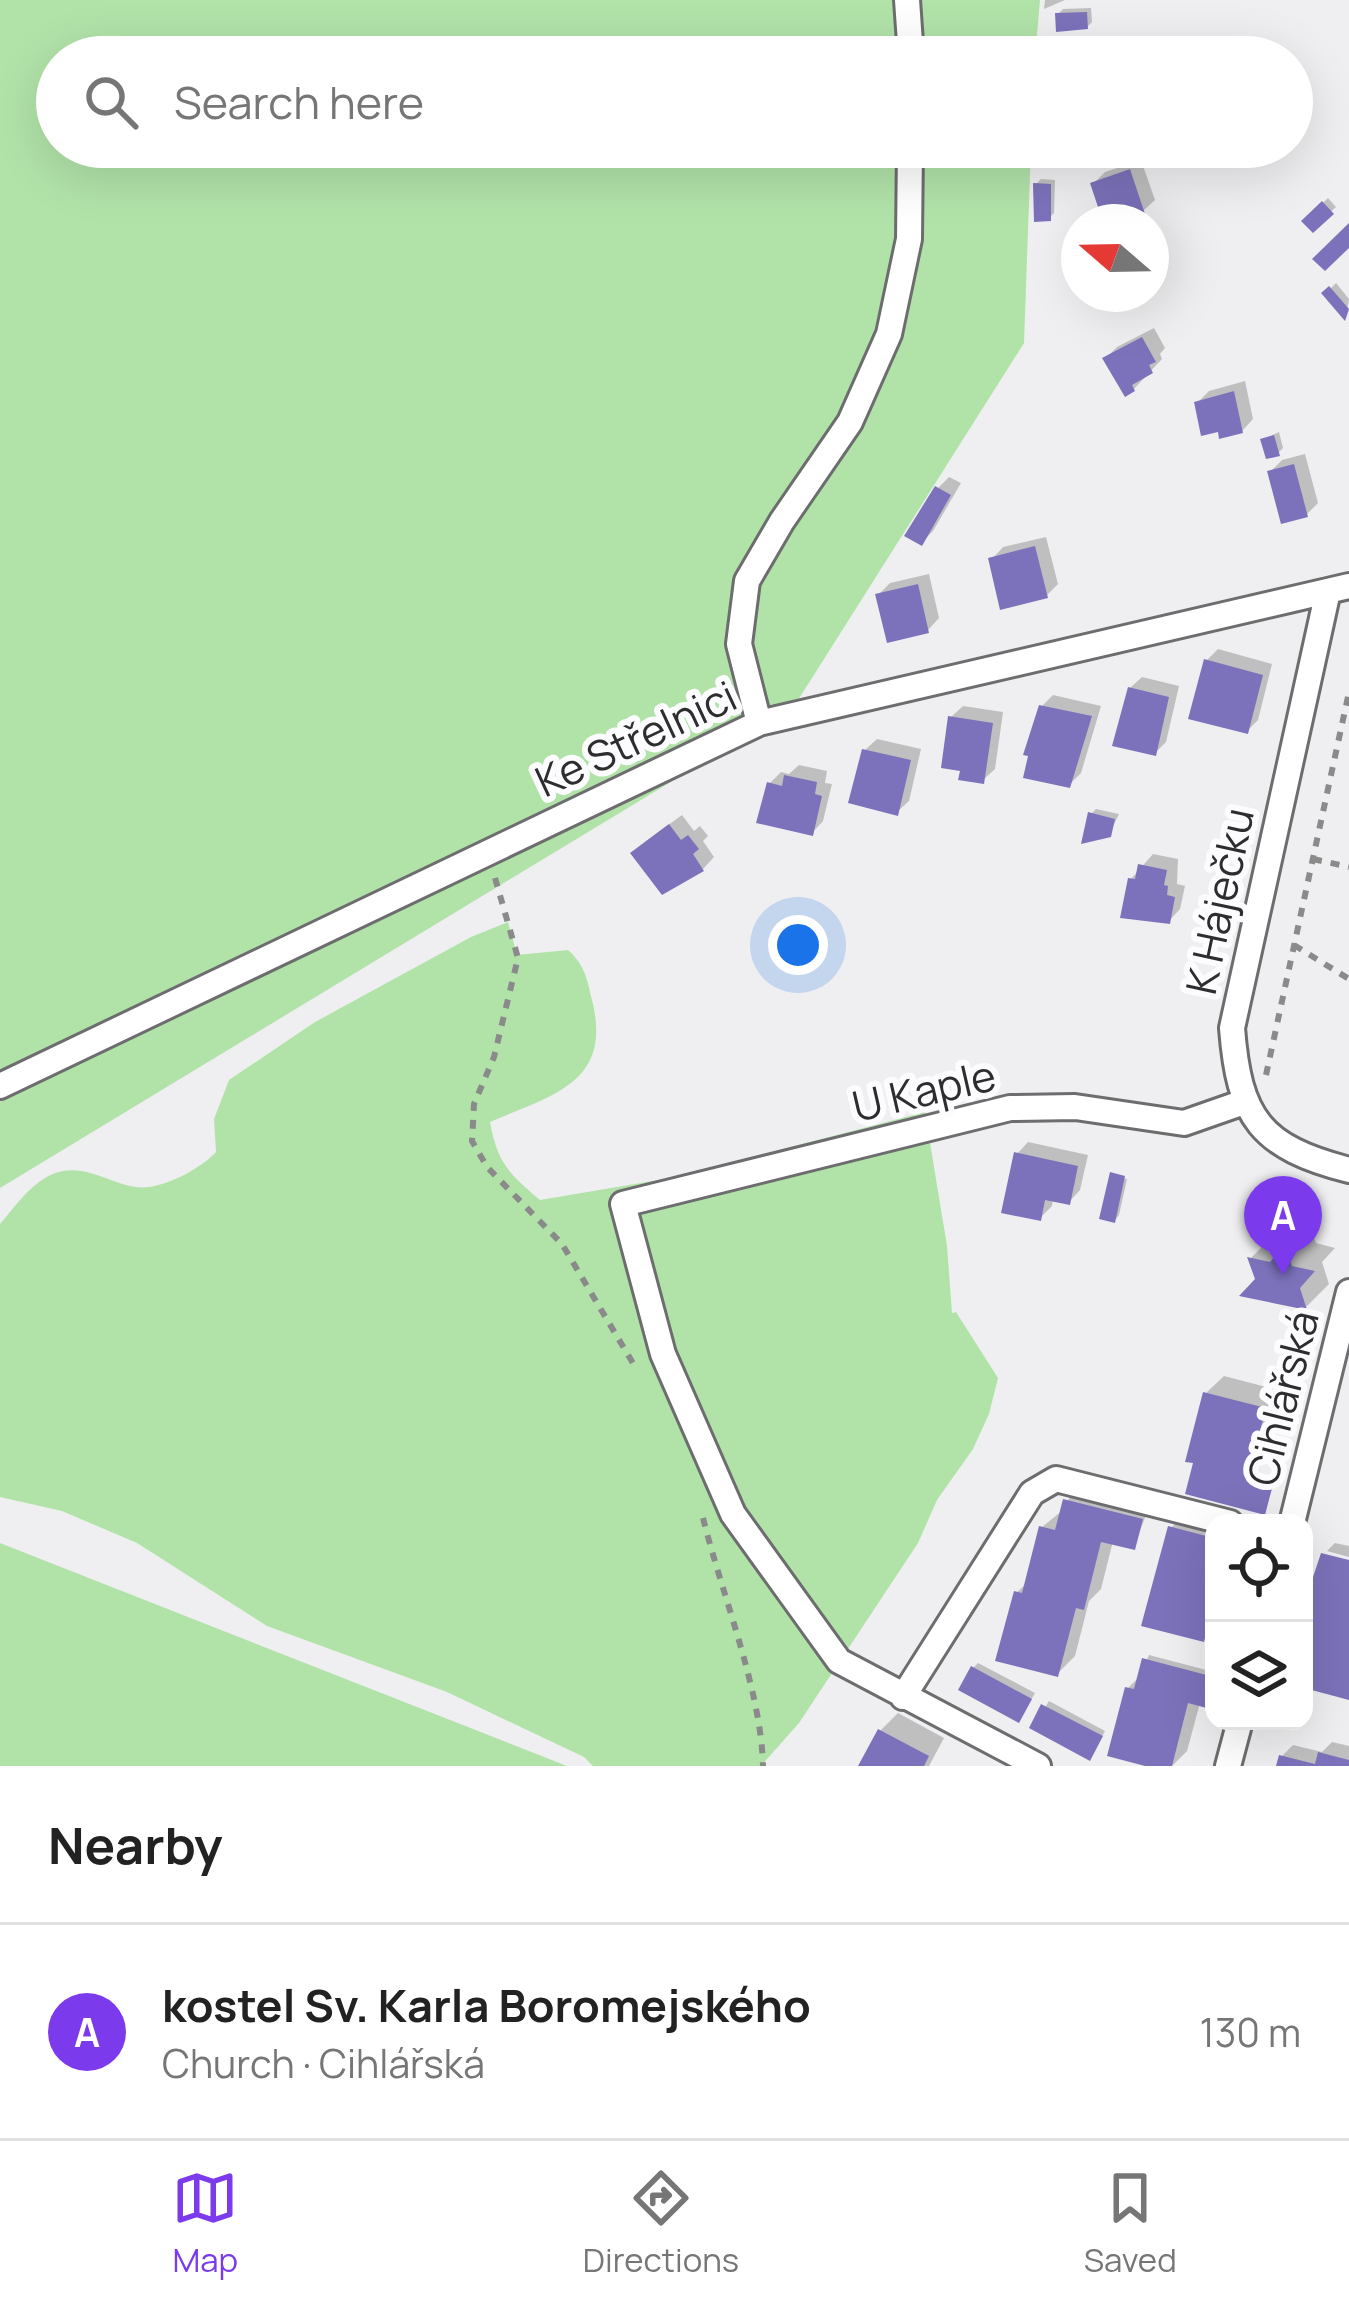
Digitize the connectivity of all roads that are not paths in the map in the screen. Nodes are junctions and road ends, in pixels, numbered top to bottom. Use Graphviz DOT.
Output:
graph roads {
  1 [pos="907,0"];
  2 [pos="910,36"];
  3 [pos="910,168"];
  4 [pos="1338,589"];
  5 [pos="759,722"];
  6 [pos="0,1086"];
  7 [pos="1254,1096"];
  8 [pos="1349,1170"];
  9 [pos="1349,1292"];
  10 [pos="1294,1514"];
  11 [pos="1205,1517"];
  12 [pos="903,1697"];
  13 [pos="1238,1730"];
  14 [pos="1038,1766"];
  15 [pos="1228,1766"];
  1 -- 2 [label="street"];
  3 -- 5 [label="street"];
  4 -- 5 [label="street, Ke Střelnici"];
  4 -- 7 [label="street, K Háječku"];
  5 -- 6 [label="street, Ke Střelnici"];
  7 -- 8 [label="street"];
  7 -- 12 [label="street, U Kaple"];
  9 -- 10 [label="street, Cihlářská"];
  11 -- 12 [label="street"];
  12 -- 14 [label="street"];
  13 -- 15 [label="street"];
}
